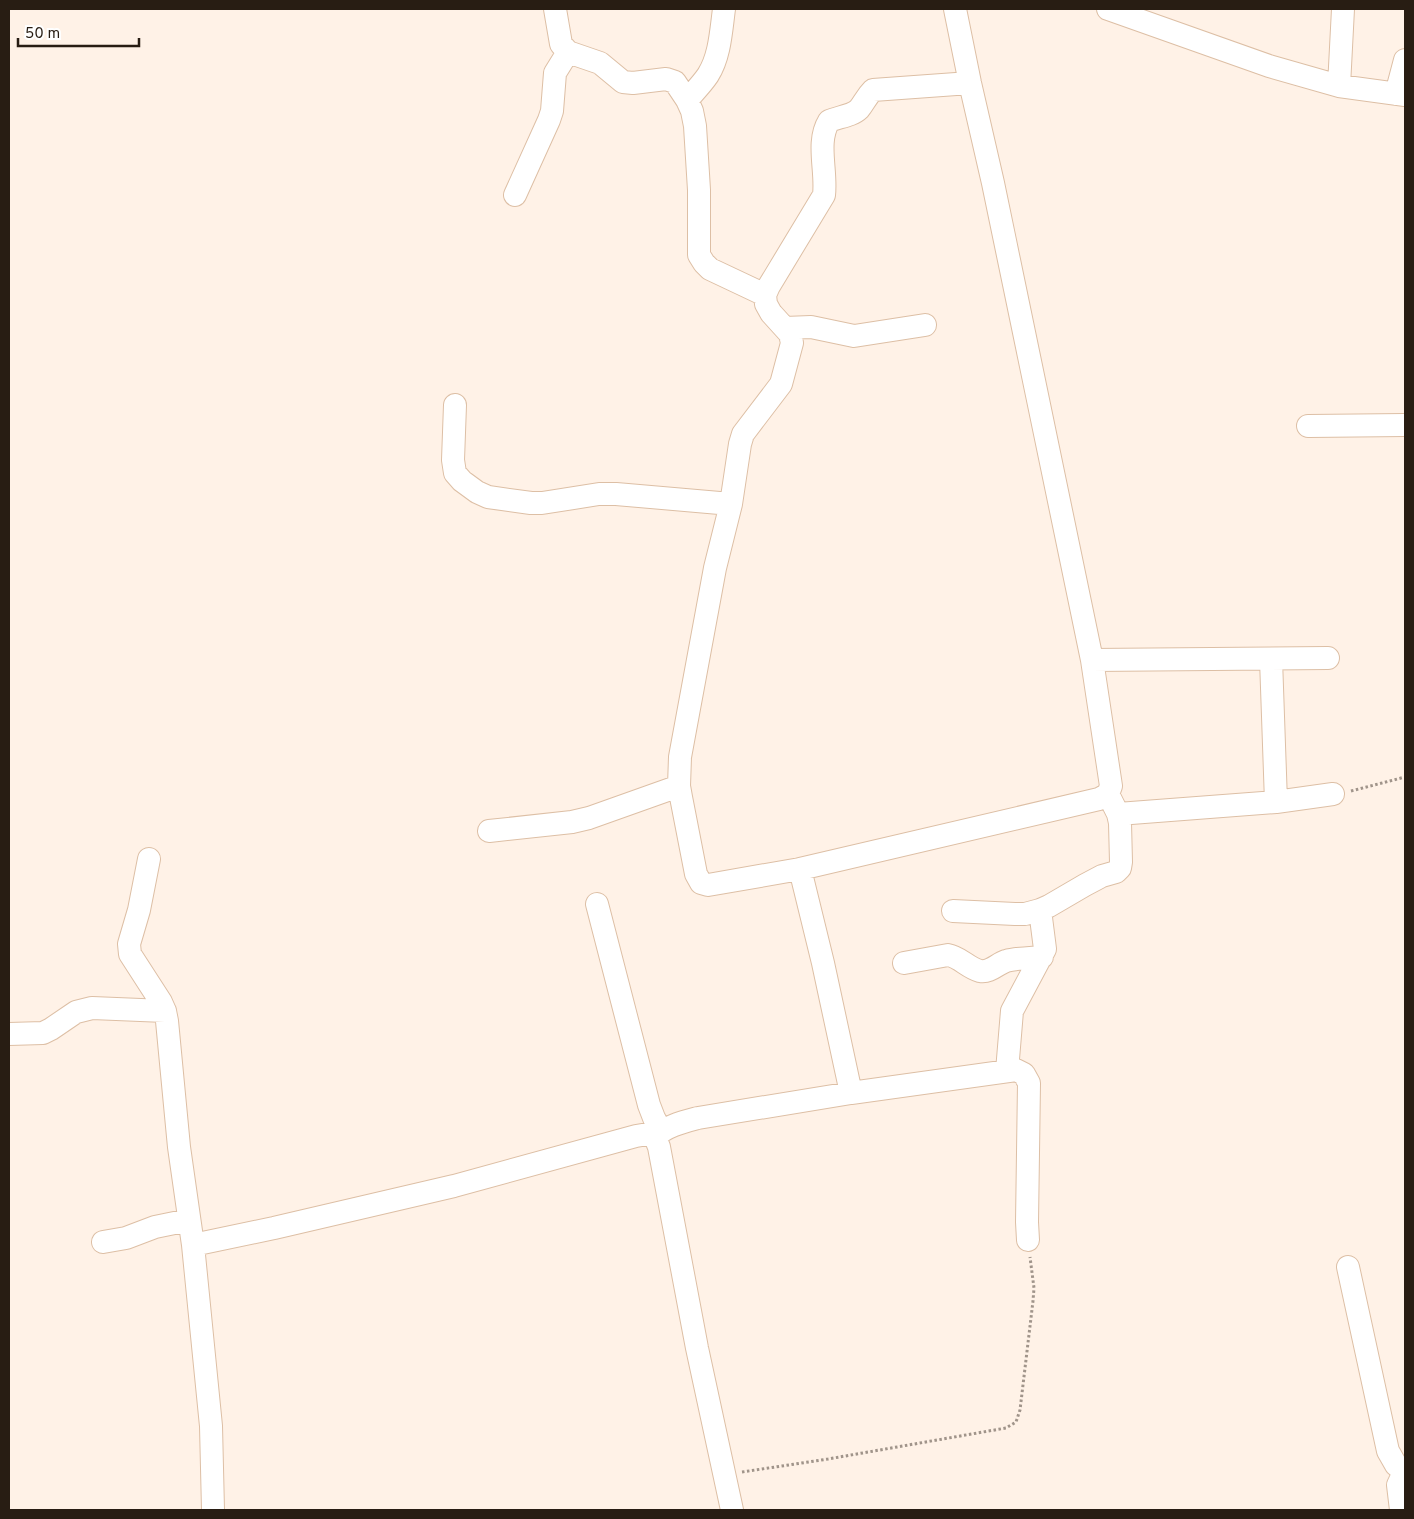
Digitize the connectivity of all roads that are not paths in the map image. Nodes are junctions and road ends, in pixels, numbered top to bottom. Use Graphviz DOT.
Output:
graph roads {
  1 [pos="555,9"];
  2 [pos="724,9"];
  3 [pos="955,9"];
  4 [pos="1108,9"];
  5 [pos="1343,9"];
  6 [pos="568,52"];
  7 [pos="1405,60"];
  8 [pos="970,83"];
  9 [pos="1339,86"];
  10 [pos="1401,95"];
  11 [pos="687,100"];
  12 [pos="515,195"];
  13 [pos="765,295"];
  14 [pos="925,324"];
  15 [pos="786,328"];
  16 [pos="455,405"];
  17 [pos="1405,425"];
  18 [pos="1308,426"];
  19 [pos="731,504"];
  20 [pos="1328,658"];
  21 [pos="1271,659"];
  22 [pos="1092,660"];
  23 [pos="679,786"];
  24 [pos="1108,794"];
  25 [pos="1333,794"];
  26 [pos="1276,802"];
  27 [pos="1118,814"];
  28 [pos="489,831"];
  29 [pos="149,859"];
  30 [pos="800,869"];
  31 [pos="597,904"];
  32 [pos="1040,910"];
  33 [pos="953,911"];
  34 [pos="1042,957"];
  35 [pos="904,963"];
  36 [pos="165,1011"];
  37 [pos="9,1034"];
  38 [pos="1007,1071"];
  39 [pos="851,1093"];
  40 [pos="658,1134"];
  41 [pos="189,1220"];
  42 [pos="1028,1240"];
  43 [pos="103,1242"];
  44 [pos="193,1245"];
  45 [pos="1348,1266"];
  46 [pos="1404,1470"];
  47 [pos="213,1510"];
  48 [pos="732,1510"];
  49 [pos="1401,1510"];
  1 -- 6 [label="street"];
  2 -- 11 [label="street"];
  3 -- 8 [label="street"];
  4 -- 9 [label="street"];
  5 -- 9 [label="street"];
  6 -- 11 [label="street"];
  6 -- 12 [label="street"];
  7 -- 10 [label="street"];
  8 -- 13 [label="street"];
  8 -- 22 [label="street"];
  9 -- 10 [label="street"];
  11 -- 13 [label="street"];
  13 -- 15 [label="street"];
  14 -- 15 [label="street"];
  15 -- 19 [label="street"];
  16 -- 19 [label="street"];
  17 -- 18 [label="street"];
  19 -- 23 [label="street"];
  20 -- 21 [label="street"];
  21 -- 22 [label="street"];
  21 -- 26 [label="street"];
  22 -- 24 [label="street"];
  23 -- 28 [label="street"];
  23 -- 30 [label="street"];
  24 -- 27 [label="street"];
  24 -- 30 [label="street"];
  25 -- 26 [label="street"];
  26 -- 27 [label="street"];
  27 -- 32 [label="street"];
  29 -- 36 [label="street"];
  30 -- 39 [label="street"];
  31 -- 40 [label="street"];
  32 -- 33 [label="street"];
  32 -- 34 [label="street"];
  34 -- 35 [label="street"];
  34 -- 38 [label="street"];
  36 -- 37 [label="street"];
  36 -- 41 [label="street"];
  38 -- 39 [label="street"];
  38 -- 42 [label="street"];
  39 -- 40 [label="street"];
  40 -- 44 [label="street"];
  40 -- 48 [label="street"];
  41 -- 43 [label="street"];
  41 -- 44 [label="street"];
  44 -- 47 [label="street"];
  45 -- 46 [label="street"];
  46 -- 49 [label="street"];
}
